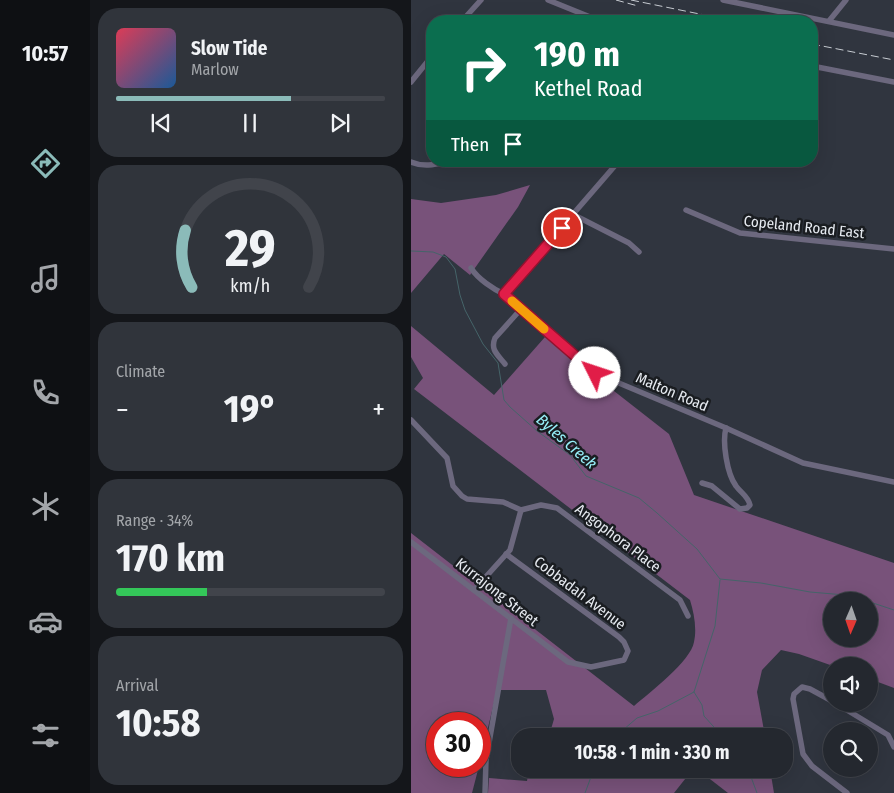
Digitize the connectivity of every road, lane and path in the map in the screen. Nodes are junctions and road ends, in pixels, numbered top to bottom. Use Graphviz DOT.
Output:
graph roads {
  1 [pos="481,0"];
  2 [pos="548,0"];
  3 [pos="723,0"];
  4 [pos="846,0"];
  5 [pos="467,15"];
  6 [pos="585,15"];
  7 [pos="799,15"];
  8 [pos="818,19"];
  9 [pos="829,21"];
  10 [pos="894,35"];
  11 [pos="426,63"];
  12 [pos="818,67"];
  13 [pos="411,82"];
  14 [pos="894,82"];
  15 [pos="411,162"];
  16 [pos="426,166"];
  17 [pos="614,167"];
  18 [pos="686,210"];
  19 [pos="573,215"];
  20 [pos="894,249"];
  21 [pos="639,252"];
  22 [pos="471,268"];
  23 [pos="504,294"];
  24 [pos="521,308"];
  25 [pos="505,364"];
  26 [pos="411,420"];
  27 [pos="726,428"];
  28 [pos="894,482"];
  29 [pos="702,483"];
  30 [pos="521,510"];
  31 [pos="411,542"];
  32 [pos="506,554"];
  33 [pos="474,590"];
  34 [pos="688,616"];
  35 [pos="511,618"];
  36 [pos="568,662"];
  37 [pos="823,696"];
  38 [pos="850,712"];
  39 [pos="894,747"];
  40 [pos="485,793"];
  41 [pos="847,793"];
  1 -- 5 [label="street"];
  2 -- 6 [label="street"];
  3 -- 7 [label="street"];
  4 -- 9 [label="street"];
  8 -- 9 [label="street"];
  9 -- 10 [label="street"];
  11 -- 13 [label="street"];
  12 -- 14 [label="street"];
  15 -- 16 [label="street"];
  17 -- 19 [label="street"];
  18 -- 20 [label="street, Copeland Road East"];
  19 -- 21 [label="street"];
  19 -- 23 [label="street"];
  22 -- 23 [label="street, Malton Road"];
  23 -- 24 [label="street, Malton Road"];
  24 -- 25 [label="street"];
  24 -- 27 [label="street, Malton Road"];
  26 -- 30 [label="street"];
  27 -- 28 [label="street, Malton Road"];
  27 -- 29 [label="street"];
  30 -- 32 [label="street"];
  30 -- 34 [label="street, Angophora Place"];
  31 -- 33 [label="street, Kurrajong Street"];
  32 -- 33 [label="street"];
  32 -- 36 [label="street, Cobbadah Avenue"];
  33 -- 35 [label="street, Kurrajong Street"];
  35 -- 36 [label="street, Kurrajong Street"];
  35 -- 40 [label="street"];
  37 -- 41 [label="street"];
  38 -- 39 [label="street"];
}
